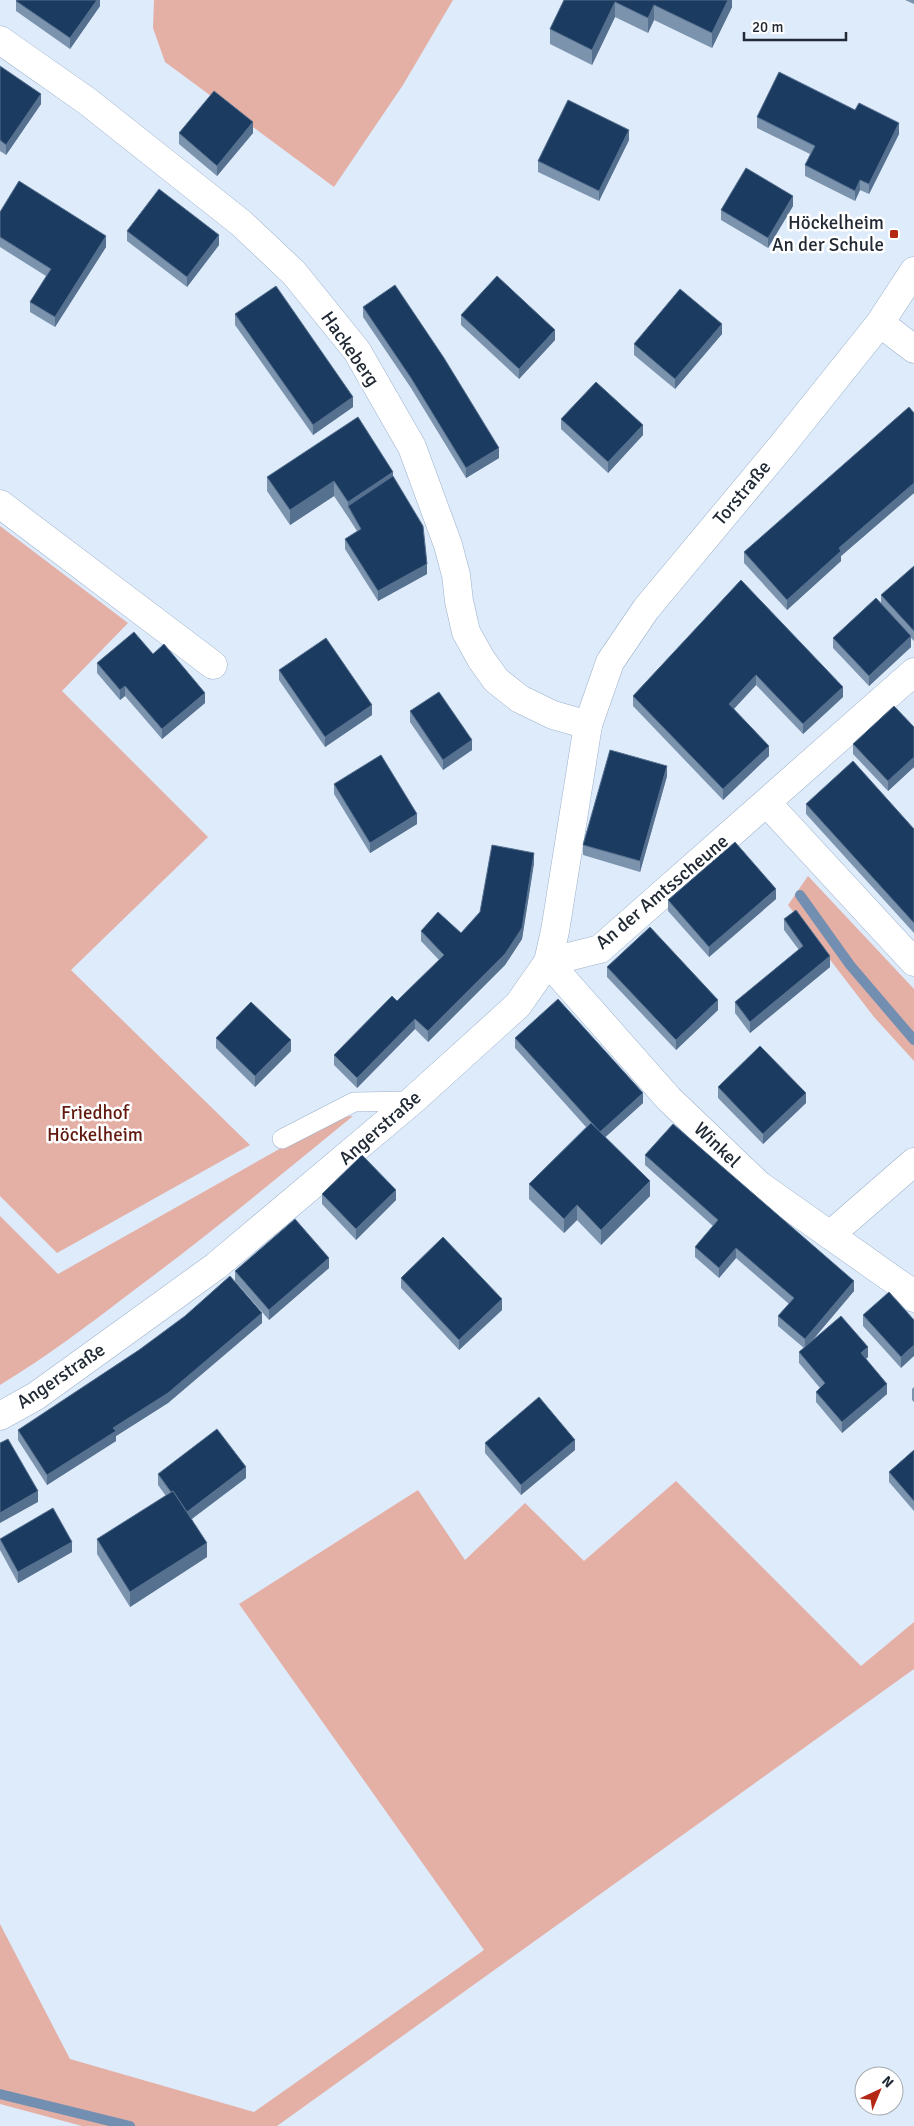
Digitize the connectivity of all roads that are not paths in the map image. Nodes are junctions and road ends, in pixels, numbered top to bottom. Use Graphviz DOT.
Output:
graph roads {
  1 [pos="0,40"];
  2 [pos="914,271"];
  3 [pos="880,324"];
  4 [pos="913,351"];
  5 [pos="0,504"];
  6 [pos="213,665"];
  7 [pos="914,672"];
  8 [pos="588,725"];
  9 [pos="767,803"];
  10 [pos="548,962"];
  11 [pos="914,962"];
  12 [pos="412,1101"];
  13 [pos="282,1139"];
  14 [pos="914,1162"];
  15 [pos="830,1234"];
  16 [pos="914,1298"];
  17 [pos="0,1416"];
  1 -- 8 [label="street, Hackeberg"];
  2 -- 3 [label="street, Torstraße"];
  3 -- 4 [label="street"];
  3 -- 8 [label="street, Torstraße"];
  5 -- 6 [label="street"];
  7 -- 9 [label="street, An der Amtsscheune"];
  8 -- 10 [label="street, Angerstraße"];
  9 -- 10 [label="street, An der Amtsscheune"];
  9 -- 11 [label="street"];
  10 -- 12 [label="street, Angerstraße"];
  10 -- 15 [label="street, Winkel"];
  12 -- 13 [label="lane"];
  12 -- 17 [label="street, Angerstraße"];
  14 -- 15 [label="street"];
  15 -- 16 [label="street, Winkel"];
}
